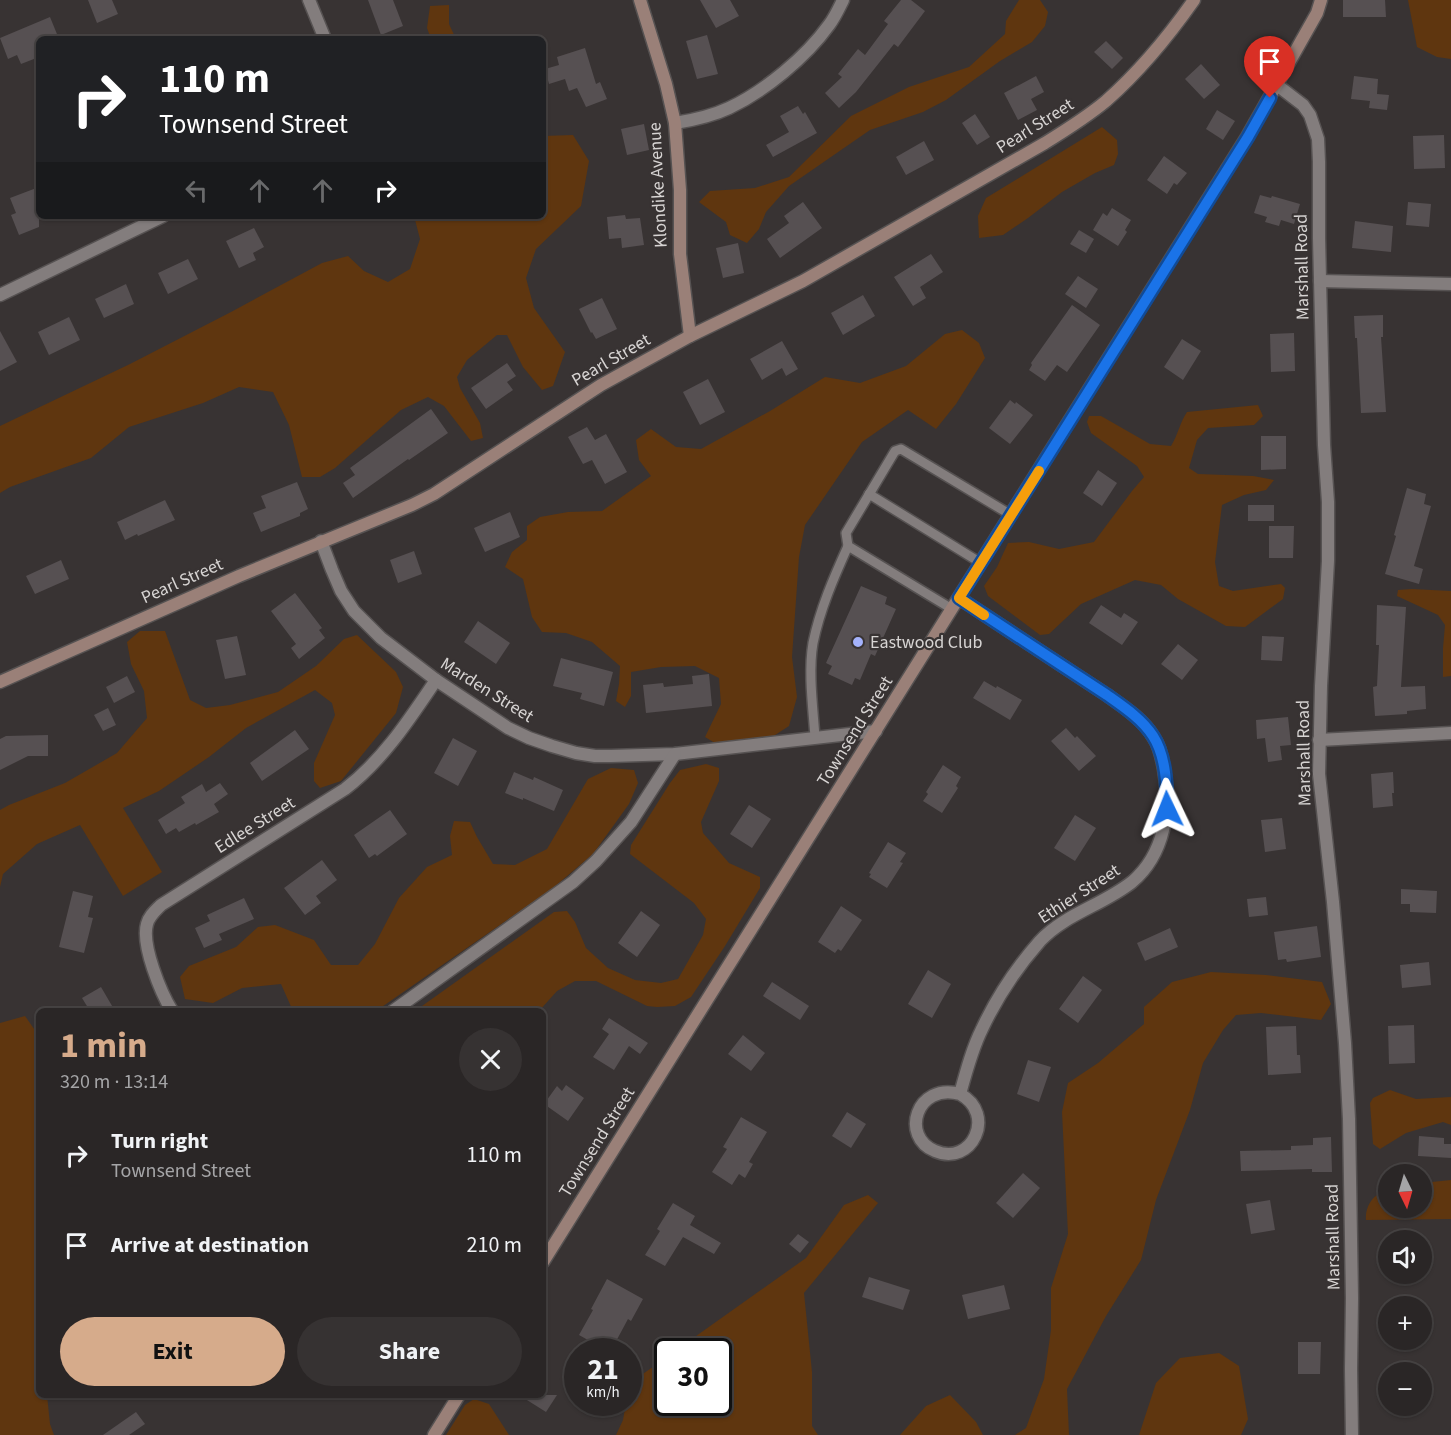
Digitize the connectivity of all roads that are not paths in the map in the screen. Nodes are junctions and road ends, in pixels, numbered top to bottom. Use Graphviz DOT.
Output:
graph roads {
  1 [pos="309,0"];
  2 [pos="640,0"];
  3 [pos="843,0"];
  4 [pos="1194,0"];
  5 [pos="1321,0"];
  6 [pos="324,36"];
  7 [pos="1277,85"];
  8 [pos="675,123"];
  9 [pos="157,219"];
  10 [pos="1320,281"];
  11 [pos="1451,284"];
  12 [pos="0,295"];
  13 [pos="690,336"];
  14 [pos="869,494"];
  15 [pos="1011,515"];
  16 [pos="321,541"];
  17 [pos="848,546"];
  18 [pos="981,563"];
  19 [pos="959,598"];
  20 [pos="952,609"];
  21 [pos="436,680"];
  22 [pos="0,681"];
  23 [pos="876,730"];
  24 [pos="1451,733"];
  25 [pos="814,737"];
  26 [pos="1319,740"];
  27 [pos="675,754"];
  28 [pos="170,1008"];
  29 [pos="397,1008"];
  30 [pos="960,1094"];
  31 [pos="546,1257"];
  32 [pos="457,1398"];
  33 [pos="434,1435"];
  34 [pos="1352,1435"];
  1 -- 6 [label="street"];
  2 -- 8 [label="street, Klondike Avenue"];
  3 -- 8 [label="street"];
  4 -- 13 [label="street, Pearl Street"];
  5 -- 7 [label="street, Townsend Street"];
  7 -- 10 [label="street, Marshall Road"];
  7 -- 15 [label="street, Townsend Street"];
  8 -- 13 [label="street, Klondike Avenue"];
  9 -- 12 [label="street"];
  10 -- 11 [label="street"];
  10 -- 26 [label="street, Marshall Road"];
  13 -- 16 [label="street, Pearl Street"];
  14 -- 15 [label="lane"];
  14 -- 17 [label="lane"];
  14 -- 18 [label="lane"];
  15 -- 18 [label="street, Townsend Street"];
  16 -- 21 [label="street, Marden Street"];
  16 -- 22 [label="street, Pearl Street"];
  17 -- 20 [label="lane"];
  17 -- 25 [label="lane"];
  18 -- 19 [label="street, Townsend Street"];
  19 -- 20 [label="street, Townsend Street"];
  19 -- 30 [label="street, Ethier Street"];
  20 -- 23 [label="street, Townsend Street"];
  21 -- 27 [label="street, Marden Street"];
  21 -- 28 [label="street, Edlee Street"];
  23 -- 25 [label="street, Marden Street"];
  23 -- 31 [label="street, Townsend Street"];
  24 -- 26 [label="street"];
  25 -- 27 [label="street, Marden Street"];
  26 -- 34 [label="street, Marshall Road"];
  27 -- 29 [label="street"];
  30 -- 30 [label="street"];
  32 -- 33 [label="street"];
}
